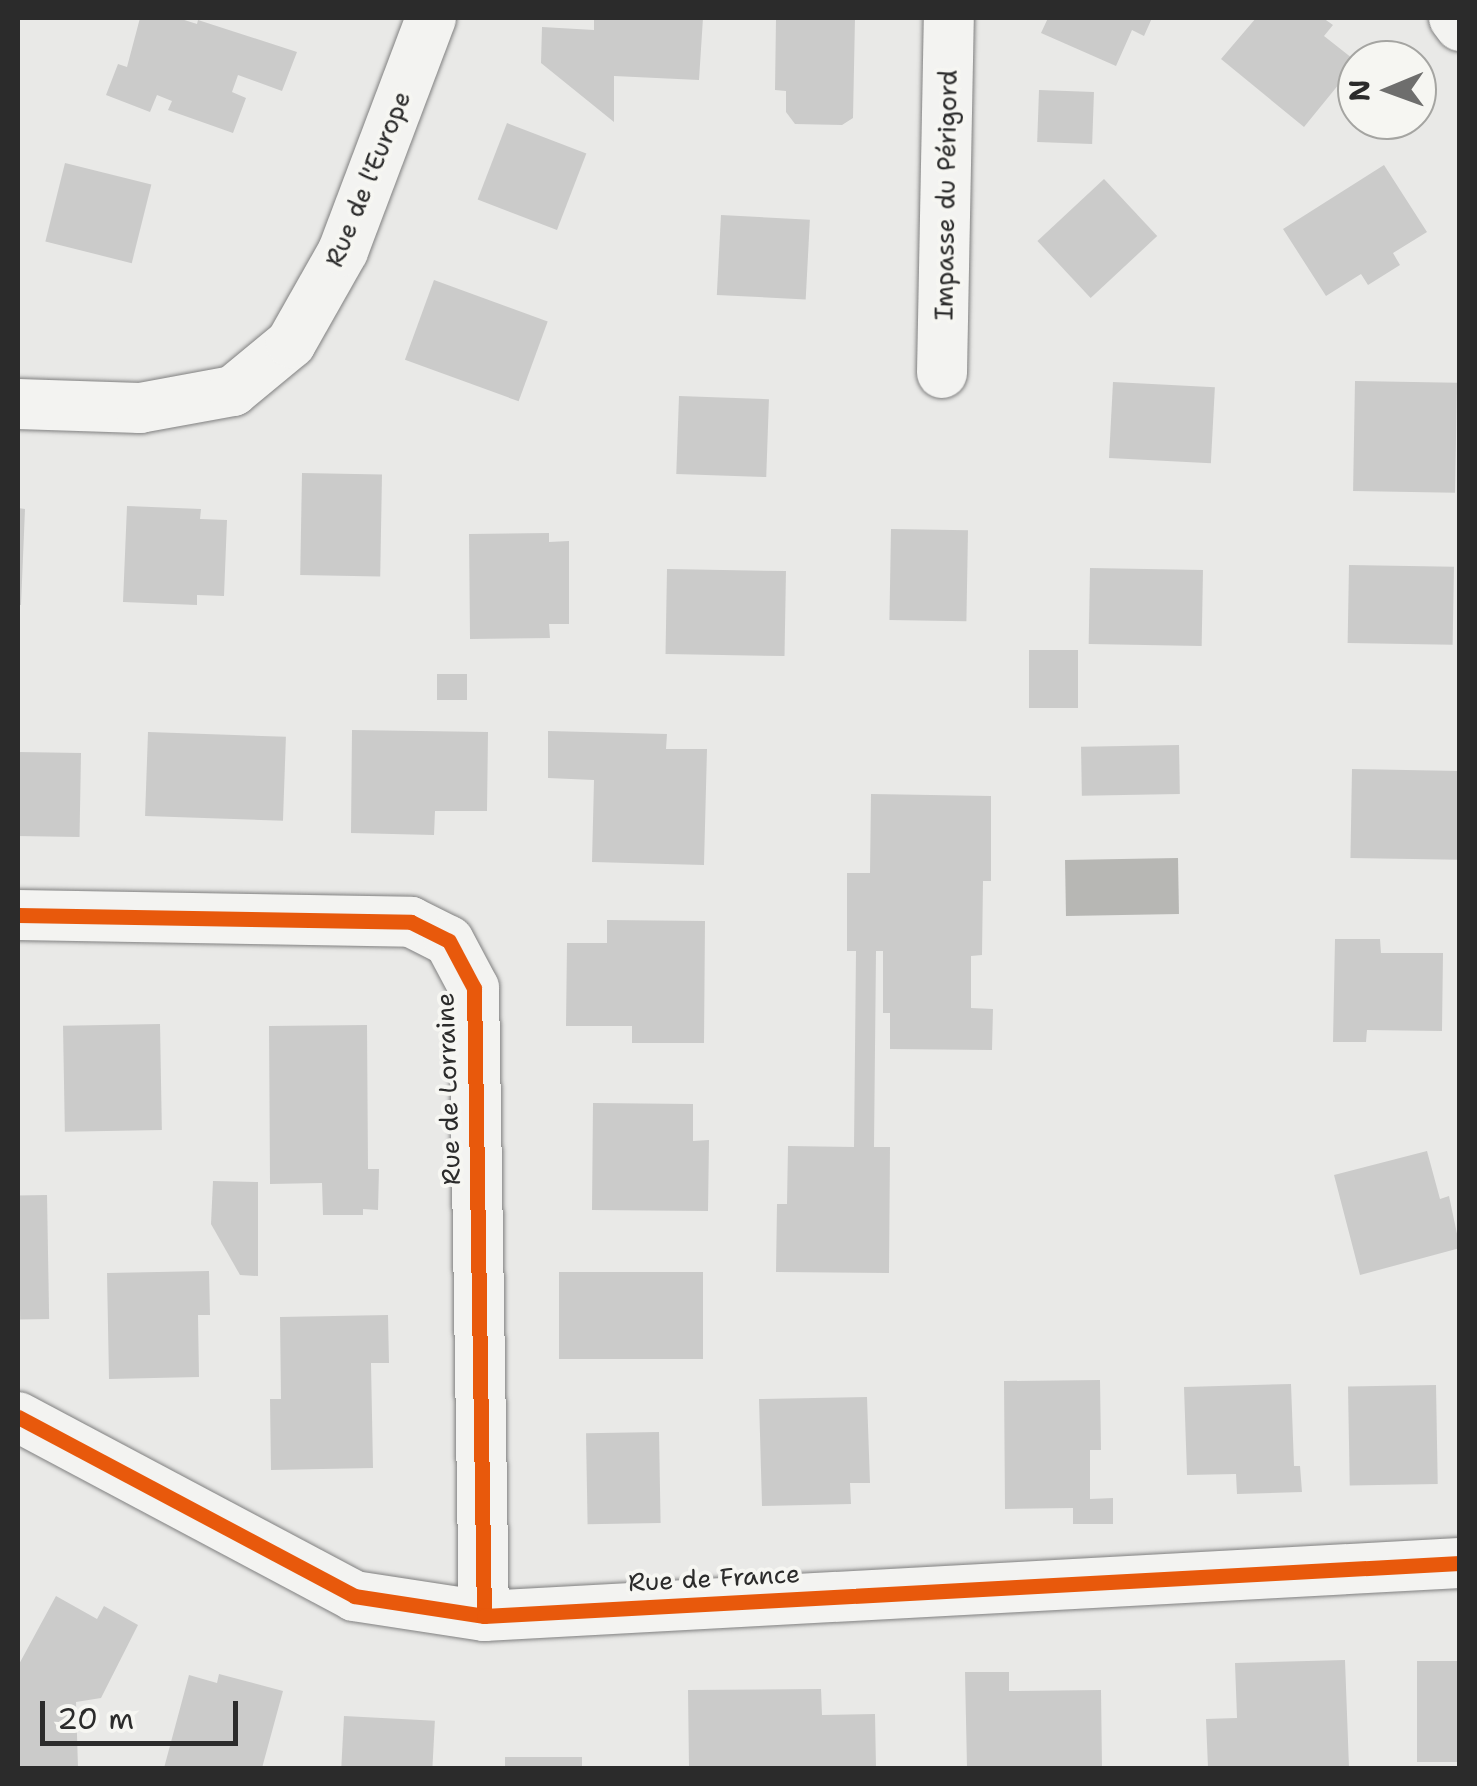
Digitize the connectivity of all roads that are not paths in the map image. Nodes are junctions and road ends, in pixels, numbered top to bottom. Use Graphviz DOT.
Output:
graph roads {
  1 [pos="431,18"];
  2 [pos="948,18"];
  3 [pos="1454,18"];
  4 [pos="1460,26"];
  5 [pos="942,372"];
  6 [pos="18,404"];
  7 [pos="18,915"];
  8 [pos="18,1417"];
  9 [pos="1460,1564"];
  10 [pos="484,1616"];
  1 -- 6 [label="street, Rue de l'Europe"];
  2 -- 5 [label="street, Impasse du Périgord"];
  3 -- 4 [label="street"];
  7 -- 10 [label="street, Rue de Lorraine"];
  8 -- 10 [label="street, Rue de France"];
  9 -- 10 [label="street, Rue de France"];
}
